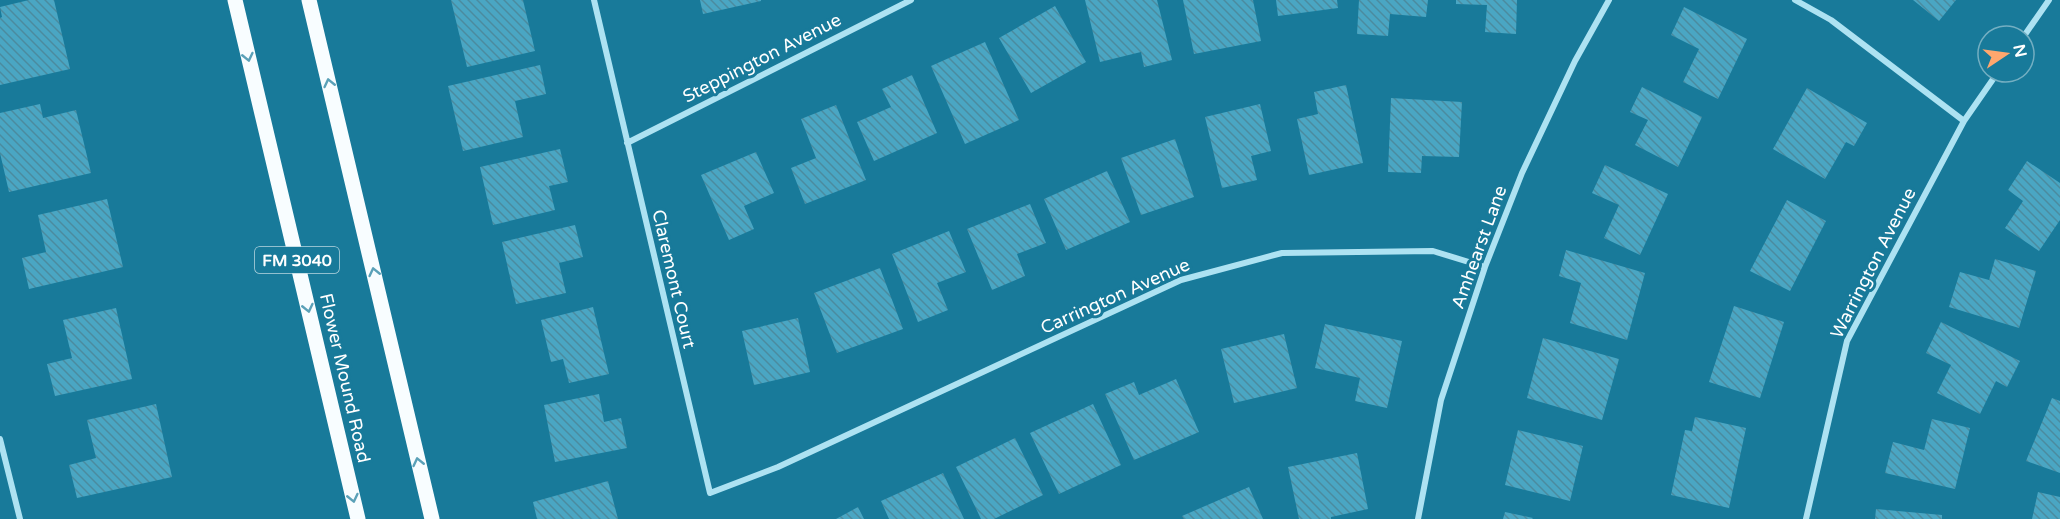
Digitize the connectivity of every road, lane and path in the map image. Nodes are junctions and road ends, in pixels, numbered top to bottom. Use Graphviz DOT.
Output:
graph roads {
  1 [pos="235,0"];
  2 [pos="309,0"];
  3 [pos="594,0"];
  4 [pos="911,0"];
  5 [pos="1609,0"];
  6 [pos="1795,0"];
  7 [pos="2049,0"];
  8 [pos="2032,24"];
  9 [pos="1990,84"];
  10 [pos="1964,121"];
  11 [pos="627,143"];
  12 [pos="1485,267"];
  13 [pos="0,439"];
  14 [pos="778,467"];
  15 [pos="20,519"];
  16 [pos="358,519"];
  17 [pos="432,519"];
  18 [pos="1418,519"];
  19 [pos="1806,519"];
  1 -- 16 [label="main road, Flower Mound Road / FM 3040, one-way"];
  17 -- 2 [label="main road, one-way"];
  3 -- 11 [label="street, Claremont Court"];
  4 -- 11 [label="street, Steppington Avenue"];
  5 -- 12 [label="street, Amhearst Lane"];
  6 -- 10 [label="street"];
  7 -- 8 [label="street"];
  9 -- 10 [label="street, Warrington Avenue"];
  10 -- 19 [label="street, Warrington Avenue"];
  11 -- 14 [label="street, Claremont Court"];
  12 -- 14 [label="street, Carrington Avenue"];
  12 -- 18 [label="street, Amhearst Lane"];
  13 -- 15 [label="street"];
}
